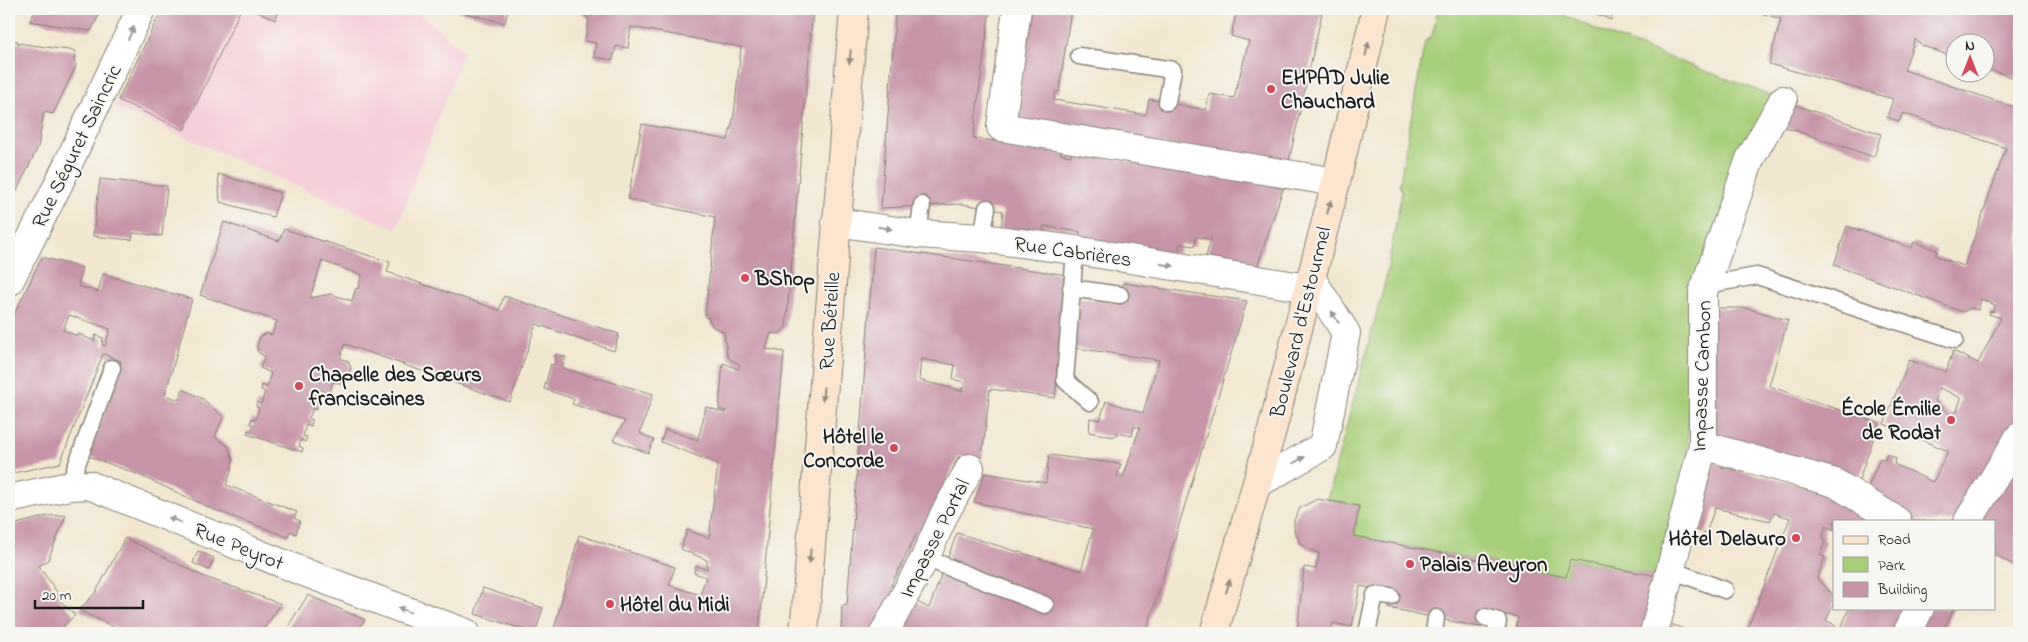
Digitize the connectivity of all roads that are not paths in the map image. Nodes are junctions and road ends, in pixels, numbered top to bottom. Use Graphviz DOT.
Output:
graph roads {
  1 [pos="141,9"];
  2 [pos="854,9"];
  3 [pos="1017,9"];
  4 [pos="1376,9"];
  5 [pos="1079,56"];
  6 [pos="1783,100"];
  7 [pos="1167,102"];
  8 [pos="1336,182"];
  9 [pos="922,205"];
  10 [pos="987,208"];
  11 [pos="836,222"];
  12 [pos="918,234"];
  13 [pos="982,238"];
  14 [pos="1075,250"];
  15 [pos="11,271"];
  16 [pos="1708,282"];
  17 [pos="1310,283"];
  18 [pos="1071,288"];
  19 [pos="1120,295"];
  20 [pos="1955,340"];
  21 [pos="112,368"];
  22 [pos="1090,402"];
  23 [pos="2019,437"];
  24 [pos="1703,445"];
  25 [pos="970,468"];
  26 [pos="1257,484"];
  27 [pos="69,486"];
  28 [pos="9,499"];
  29 [pos="1895,520"];
  30 [pos="1969,520"];
  31 [pos="925,558"];
  32 [pos="1671,570"];
  33 [pos="1725,590"];
  34 [pos="1391,597"];
  35 [pos="1045,605"];
  36 [pos="1919,610"];
  37 [pos="1485,617"];
  38 [pos="466,633"];
  39 [pos="804,633"];
  40 [pos="884,633"];
  41 [pos="1214,633"];
  42 [pos="1367,633"];
  43 [pos="1496,633"];
  44 [pos="1654,633"];
  45 [pos="1907,633"];
  15 -- 1 [label="street, Rue Séguret Saincric, one-way"];
  2 -- 11 [label="main road, Rue Béteille, one-way"];
  3 -- 8 [label="street"];
  8 -- 4 [label="main road, Boulevard d'Estourmel, one-way"];
  5 -- 7 [label="lane"];
  6 -- 16 [label="street, Impasse Cambon"];
  17 -- 8 [label="main road, Boulevard d'Estourmel, one-way"];
  9 -- 12 [label="lane"];
  10 -- 13 [label="lane"];
  11 -- 12 [label="street, Rue Cabrières, one-way"];
  11 -- 39 [label="main road, Rue Béteille, one-way"];
  12 -- 13 [label="street, Rue Cabrières"];
  13 -- 14 [label="street, Rue Cabrières"];
  14 -- 17 [label="street, Rue Cabrières, one-way"];
  14 -- 18 [label="lane"];
  16 -- 20 [label="lane"];
  16 -- 24 [label="street, Impasse Cambon"];
  17 -- 26 [label="main road, Boulevard d'Estourmel"];
  26 -- 17 [label="street, one-way"];
  18 -- 19 [label="lane"];
  18 -- 22 [label="lane"];
  21 -- 27 [label="lane"];
  23 -- 30 [label="street"];
  24 -- 29 [label="street"];
  24 -- 32 [label="street, Impasse Cambon"];
  25 -- 31 [label="street, Impasse Portal"];
  41 -- 26 [label="main road, Boulevard d'Estourmel, one-way"];
  27 -- 28 [label="street, Rue Peyrot"];
  38 -- 27 [label="street, Rue Peyrot, one-way"];
  31 -- 35 [label="lane"];
  31 -- 40 [label="street, Impasse Portal"];
  32 -- 33 [label="lane"];
  32 -- 44 [label="street, Impasse Cambon"];
  34 -- 42 [label="lane"];
  36 -- 45 [label="street"];
  37 -- 43 [label="lane"];
}
